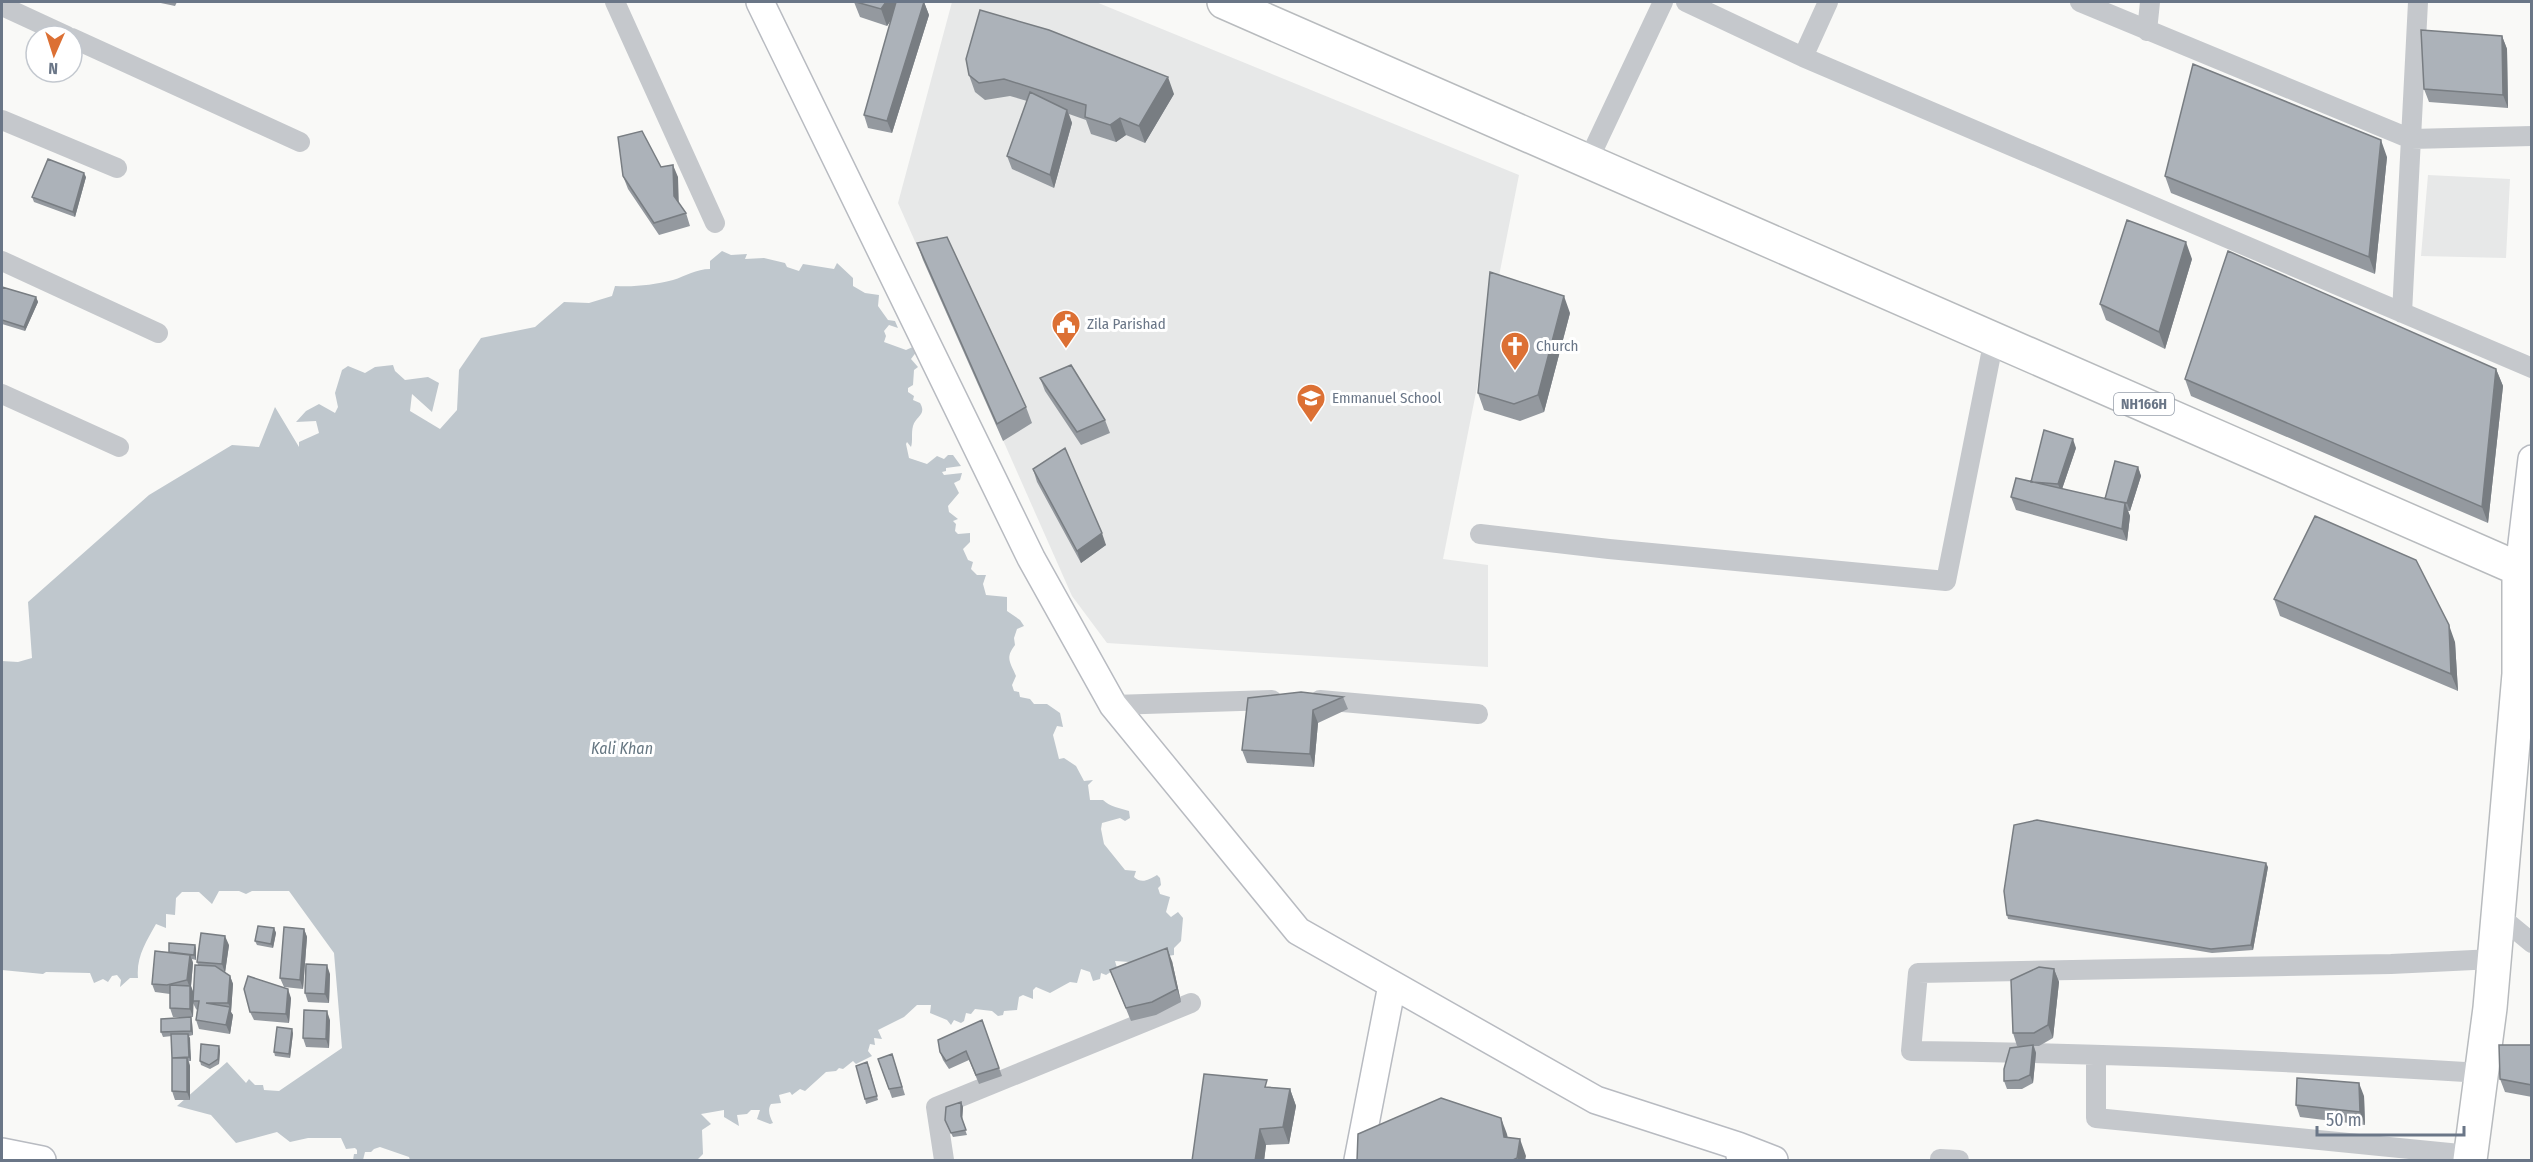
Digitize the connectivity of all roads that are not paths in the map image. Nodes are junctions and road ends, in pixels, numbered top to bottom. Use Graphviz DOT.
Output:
graph roads {
  1 [pos="615,2"];
  2 [pos="760,2"];
  3 [pos="1224,2"];
  4 [pos="1663,2"];
  5 [pos="1686,2"];
  6 [pos="1828,2"];
  7 [pos="2080,2"];
  8 [pos="2151,2"];
  9 [pos="2418,2"];
  10 [pos="2,6"];
  11 [pos="41,24"];
  12 [pos="2147,31"];
  13 [pos="84,43"];
  14 [pos="1803,57"];
  15 [pos="2,120"];
  16 [pos="2532,136"];
  17 [pos="2411,139"];
  18 [pos="300,142"];
  19 [pos="1588,161"];
  20 [pos="117,168"];
  21 [pos="715,223"];
  22 [pos="2,261"];
  23 [pos="2402,313"];
  24 [pos="158,333"];
  25 [pos="1994,339"];
  26 [pos="2532,368"];
  27 [pos="2,393"];
  28 [pos="120,447"];
  29 [pos="2531,471"];
  30 [pos="1480,534"];
  31 [pos="2525,569"];
  32 [pos="1113,705"];
  33 [pos="1478,714"];
  34 [pos="2498,915"];
  35 [pos="2532,943"];
  36 [pos="2494,959"];
  37 [pos="1392,985"];
  38 [pos="1191,1003"];
  39 [pos="2096,1055"];
  40 [pos="2482,1073"];
  41 [pos="2,1152"];
  42 [pos="1740,1153"];
  43 [pos="2470,1158"];
  44 [pos="42,1161"];
  45 [pos="944,1161"];
  46 [pos="1358,1161"];
  47 [pos="1774,1161"];
  1 -- 21 [label="street"];
  2 -- 32 [label="main road"];
  3 -- 19 [label="highway, NH166H"];
  4 -- 19 [label="street"];
  5 -- 14 [label="street"];
  6 -- 14 [label="street"];
  7 -- 12 [label="street"];
  8 -- 12 [label="street"];
  9 -- 17 [label="street"];
  10 -- 11 [label="street"];
  12 -- 17 [label="street"];
  13 -- 18 [label="street"];
  14 -- 23 [label="street"];
  15 -- 20 [label="street"];
  16 -- 17 [label="street"];
  17 -- 23 [label="street"];
  19 -- 25 [label="highway, NH166H"];
  22 -- 24 [label="street"];
  23 -- 26 [label="street"];
  25 -- 30 [label="street"];
  25 -- 31 [label="highway, NH166H"];
  27 -- 28 [label="street"];
  29 -- 31 [label="main road"];
  31 -- 34 [label="highway"];
  32 -- 33 [label="street"];
  32 -- 37 [label="main road"];
  34 -- 35 [label="street"];
  34 -- 36 [label="highway"];
  36 -- 39 [label="street"];
  36 -- 40 [label="highway"];
  37 -- 42 [label="main road"];
  37 -- 46 [label="main road"];
  38 -- 45 [label="street"];
  39 -- 40 [label="street"];
  39 -- 43 [label="street"];
  40 -- 43 [label="highway"];
  41 -- 44 [label="main road"];
  42 -- 47 [label="main road"];
}
